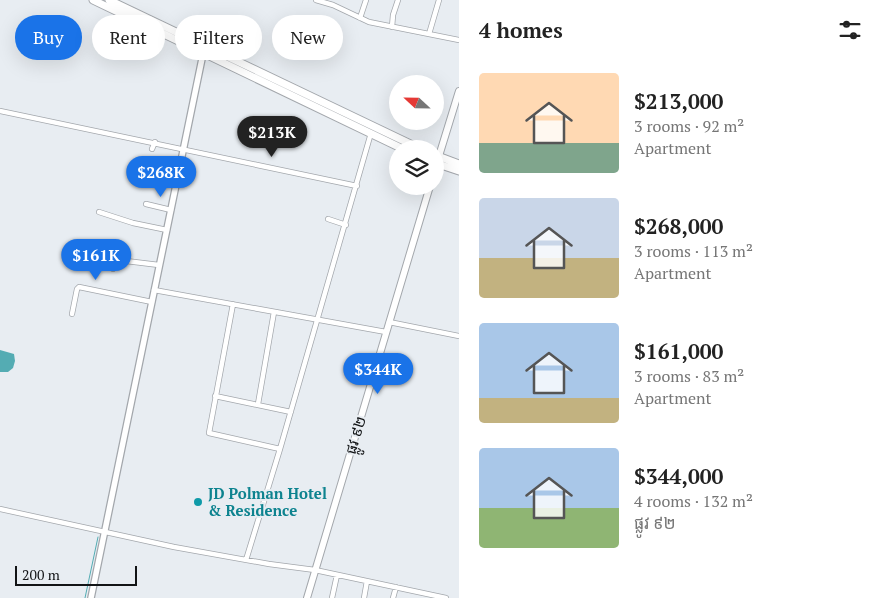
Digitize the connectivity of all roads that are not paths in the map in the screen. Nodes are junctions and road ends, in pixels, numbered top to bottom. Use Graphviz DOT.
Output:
graph roads {
  1 [pos="93,0"];
  2 [pos="110,0"];
  3 [pos="316,0"];
  4 [pos="366,0"];
  5 [pos="398,0"];
  6 [pos="439,0"];
  7 [pos="333,2"];
  8 [pos="360,18"];
  9 [pos="392,28"];
  10 [pos="175,34"];
  11 [pos="428,34"];
  12 [pos="175,36"];
  13 [pos="459,40"];
  14 [pos="202,60"];
  15 [pos="227,60"];
  16 [pos="459,91"];
  17 [pos="0,111"];
  18 [pos="372,130"];
  19 [pos="389,140"];
  20 [pos="397,140"];
  21 [pos="443,140"];
  22 [pos="154,142"];
  23 [pos="152,149"];
  24 [pos="183,149"];
  25 [pos="444,162"];
  26 [pos="444,164"];
  27 [pos="459,164"];
  28 [pos="459,171"];
  29 [pos="357,186"];
  30 [pos="427,195"];
  31 [pos="146,204"];
  32 [pos="171,210"];
  33 [pos="99,212"];
  34 [pos="328,219"];
  35 [pos="346,225"];
  36 [pos="167,230"];
  37 [pos="159,265"];
  38 [pos="113,268"];
  39 [pos="154,290"];
  40 [pos="152,302"];
  41 [pos="233,304"];
  42 [pos="274,312"];
  43 [pos="72,314"];
  44 [pos="317,320"];
  45 [pos="389,322"];
  46 [pos="386,332"];
  47 [pos="459,336"];
  48 [pos="215,396"];
  49 [pos="258,404"];
  50 [pos="291,412"];
  51 [pos="280,449"];
  52 [pos="0,510"];
  53 [pos="104,531"];
  54 [pos="246,560"];
  55 [pos="315,570"];
  56 [pos="337,575"];
  57 [pos="367,581"];
  58 [pos="396,587"];
  59 [pos="421,596"];
  60 [pos="90,598"];
  61 [pos="307,598"];
  62 [pos="332,598"];
  63 [pos="364,598"];
  64 [pos="393,598"];
  65 [pos="446,598"];
  1 -- 12 [label="main road"];
  2 -- 10 [label="main road"];
  3 -- 7 [label="street"];
  4 -- 8 [label="street"];
  5 -- 9 [label="street"];
  6 -- 11 [label="street"];
  7 -- 8 [label="street"];
  8 -- 9 [label="street"];
  9 -- 11 [label="street"];
  11 -- 13 [label="street"];
  14 -- 24 [label="street"];
  15 -- 18 [label="main road"];
  16 -- 21 [label="main road"];
  17 -- 22 [label="street"];
  18 -- 19 [label="main road"];
  18 -- 20 [label="main road"];
  18 -- 29 [label="street"];
  22 -- 23 [label="street"];
  22 -- 24 [label="street"];
  24 -- 29 [label="street"];
  24 -- 32 [label="street"];
  25 -- 27 [label="main road"];
  26 -- 28 [label="main road"];
  29 -- 35 [label="street"];
  30 -- 45 [label="main road, ផ្លូវ ៩២"];
  31 -- 32 [label="street"];
  32 -- 36 [label="street"];
  33 -- 36 [label="street"];
  34 -- 35 [label="street"];
  35 -- 44 [label="street"];
  36 -- 37 [label="street"];
  37 -- 38 [label="street"];
  37 -- 39 [label="street"];
  39 -- 40 [label="street"];
  39 -- 41 [label="street"];
  40 -- 43 [label="street"];
  40 -- 53 [label="street"];
  41 -- 42 [label="street"];
  41 -- 48 [label="street"];
  42 -- 44 [label="street"];
  42 -- 49 [label="street"];
  44 -- 46 [label="street"];
  44 -- 50 [label="street"];
  45 -- 46 [label="main road, ផ្លូវ ៩២"];
  45 -- 47 [label="street"];
  46 -- 55 [label="main road, ផ្លូវ ៩២"];
  48 -- 49 [label="street"];
  48 -- 51 [label="street"];
  49 -- 50 [label="street"];
  50 -- 51 [label="street"];
  51 -- 54 [label="street"];
  52 -- 53 [label="street"];
  53 -- 54 [label="street"];
  53 -- 60 [label="street"];
  54 -- 55 [label="street"];
  55 -- 56 [label="street"];
  55 -- 61 [label="main road, ផ្លូវ ៩២"];
  56 -- 57 [label="street"];
  56 -- 62 [label="street"];
  57 -- 58 [label="street"];
  57 -- 63 [label="street"];
  58 -- 59 [label="street"];
  58 -- 64 [label="street"];
  59 -- 65 [label="street"];
}
